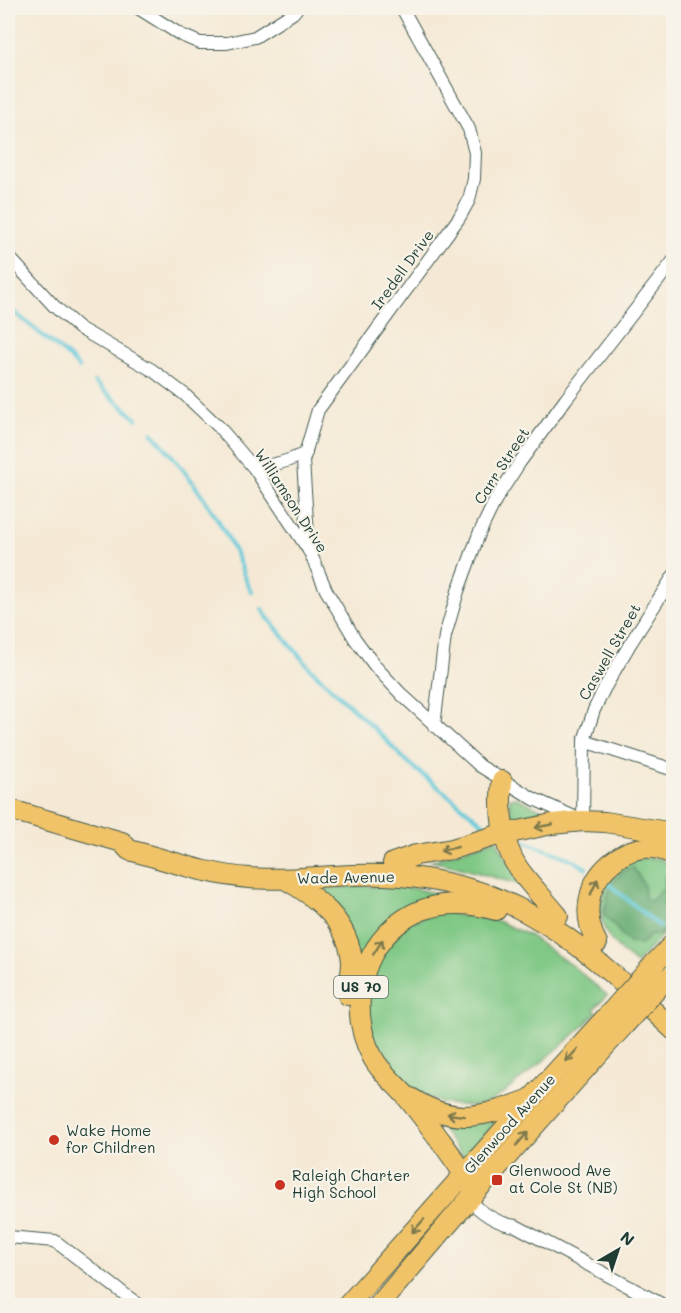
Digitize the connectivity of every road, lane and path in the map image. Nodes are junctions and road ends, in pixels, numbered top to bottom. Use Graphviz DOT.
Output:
graph roads {
  1 [pos="138,8"];
  2 [pos="297,8"];
  3 [pos="402,8"];
  4 [pos="8,256"];
  5 [pos="674,260"];
  6 [pos="306,453"];
  7 [pos="252,465"];
  8 [pos="310,552"];
  9 [pos="674,575"];
  10 [pos="434,726"];
  11 [pos="584,741"];
  12 [pos="672,766"];
  13 [pos="502,781"];
  14 [pos="8,809"];
  15 [pos="584,821"];
  16 [pos="674,833"];
  17 [pos="505,834"];
  18 [pos="122,842"];
  19 [pos="673,854"];
  20 [pos="393,863"];
  21 [pos="285,879"];
  22 [pos="531,915"];
  23 [pos="558,916"];
  24 [pos="597,943"];
  25 [pos="674,943"];
  26 [pos="665,971"];
  27 [pos="674,1012"];
  28 [pos="618,1018"];
  29 [pos="674,1030"];
  30 [pos="403,1093"];
  31 [pos="532,1098"];
  32 [pos="461,1179"];
  33 [pos="472,1196"];
  34 [pos="8,1237"];
  35 [pos="140,1305"];
  36 [pos="347,1305"];
  37 [pos="378,1305"];
  38 [pos="665,1305"];
  1 -- 2 [label="street"];
  3 -- 6 [label="street, Iredell Drive"];
  4 -- 7 [label="street, Williamson Drive"];
  5 -- 10 [label="street, Carr Street"];
  6 -- 7 [label="street"];
  6 -- 8 [label="street, Iredell Drive"];
  7 -- 8 [label="street, Williamson Drive"];
  8 -- 10 [label="street, Williamson Drive"];
  9 -- 11 [label="street, Caswell Street"];
  10 -- 13 [label="street, Williamson Drive"];
  11 -- 12 [label="street"];
  11 -- 15 [label="street, Caswell Street"];
  13 -- 15 [label="street, Williamson Drive"];
  13 -- 17 [label="main road"];
  14 -- 18 [label="main road, Wade Avenue"];
  15 -- 16 [label="main road"];
  15 -- 17 [label="main road, one-way"];
  15 -- 19 [label="main road"];
  17 -- 20 [label="main road, one-way"];
  17 -- 23 [label="main road"];
  18 -- 20 [label="main road, Wade Avenue"];
  18 -- 21 [label="main road, Wade Avenue"];
  24 -- 19 [label="main road, one-way"];
  20 -- 23 [label="main road, Wade Avenue"];
  21 -- 22 [label="main road, Wade Avenue"];
  21 -- 32 [label="main road"];
  22 -- 29 [label="main road, Wade Avenue / US 70"];
  30 -- 22 [label="main road, US 70, one-way"];
  23 -- 24 [label="main road, Wade Avenue"];
  24 -- 27 [label="main road, Wade Avenue"];
  25 -- 26 [label="main road, Glenwood Avenue / US 70"];
  26 -- 28 [label="main road, Glenwood Avenue / US 70, bridge"];
  28 -- 31 [label="main road, Glenwood Avenue / US 70, one-way"];
  33 -- 28 [label="main road, Glenwood Avenue, one-way"];
  31 -- 30 [label="main road, US 70, one-way"];
  30 -- 32 [label="main road"];
  31 -- 32 [label="main road, Glenwood Avenue"];
  32 -- 33 [label="main road"];
  32 -- 36 [label="main road, Glenwood Avenue, one-way"];
  33 -- 37 [label="main road, Glenwood Avenue"];
  33 -- 38 [label="street"];
  34 -- 35 [label="street"];
}
